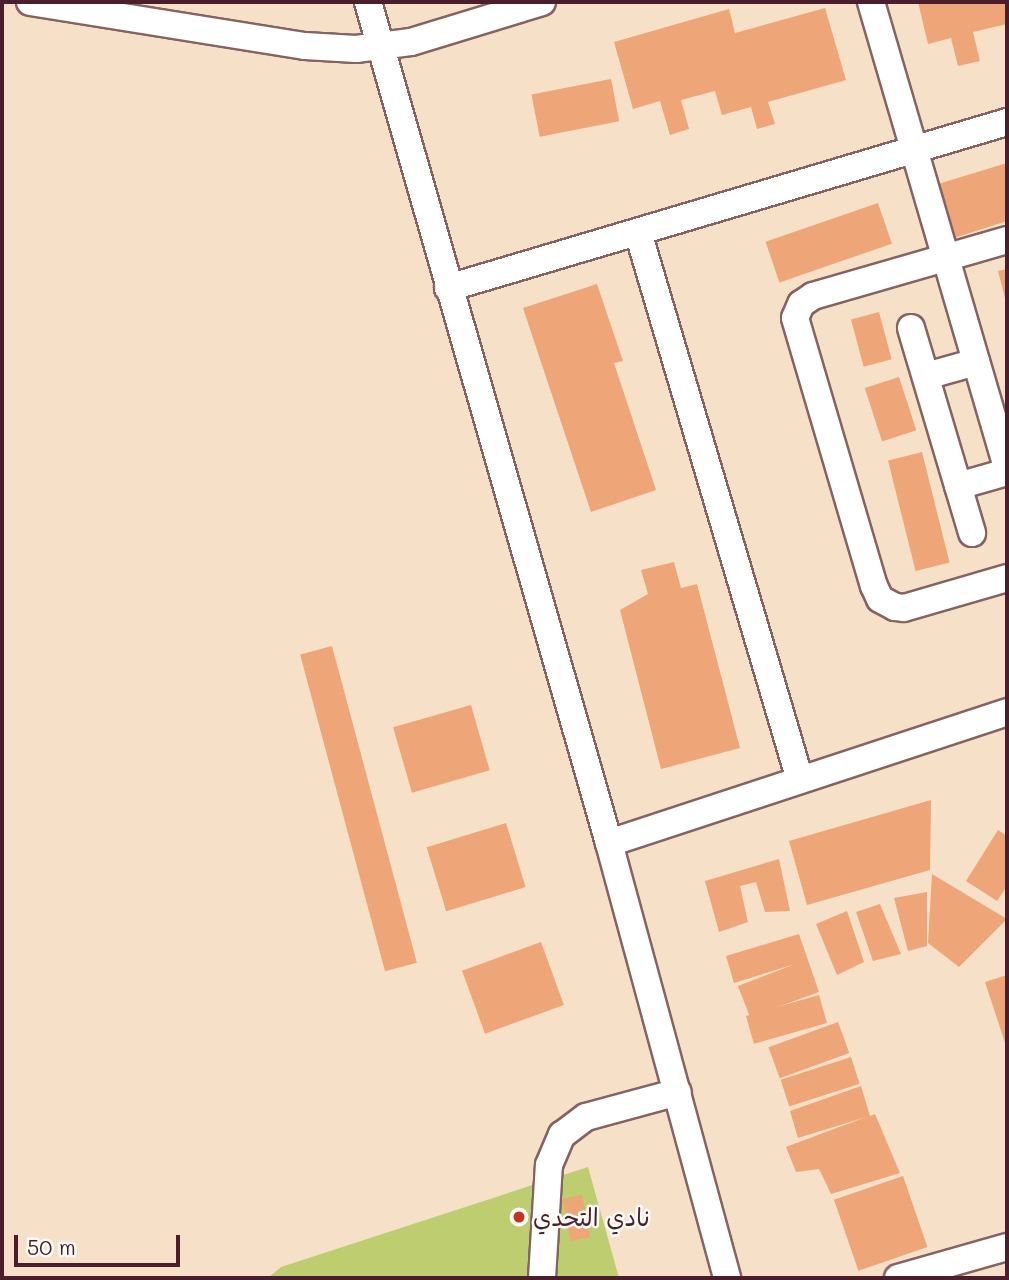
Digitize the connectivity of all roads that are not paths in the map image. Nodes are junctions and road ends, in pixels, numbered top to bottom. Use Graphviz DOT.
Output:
graph roads {
  1 [pos="30,2"];
  2 [pos="368,2"];
  3 [pos="542,2"];
  4 [pos="871,2"];
  5 [pos="382,47"];
  6 [pos="1007,122"];
  7 [pos="914,148"];
  8 [pos="638,232"];
  9 [pos="1007,240"];
  10 [pos="945,258"];
  11 [pos="448,288"];
  12 [pos="911,328"];
  13 [pos="976,362"];
  14 [pos="926,376"];
  15 [pos="1007,466"];
  16 [pos="1007,472"];
  17 [pos="958,486"];
  18 [pos="972,533"];
  19 [pos="1007,578"];
  20 [pos="1007,712"];
  21 [pos="800,780"];
  22 [pos="609,843"];
  23 [pos="678,1092"];
  24 [pos="1007,1247"];
  25 [pos="542,1278"];
  26 [pos="727,1278"];
  27 [pos="898,1278"];
  1 -- 5 [label="street"];
  2 -- 5 [label="street"];
  3 -- 5 [label="street"];
  4 -- 7 [label="street"];
  5 -- 11 [label="street"];
  6 -- 7 [label="street"];
  7 -- 8 [label="street"];
  7 -- 10 [label="street"];
  8 -- 11 [label="street"];
  8 -- 21 [label="street"];
  9 -- 10 [label="street"];
  10 -- 13 [label="street"];
  10 -- 19 [label="street"];
  11 -- 22 [label="street"];
  12 -- 14 [label="street"];
  13 -- 14 [label="street"];
  13 -- 15 [label="street"];
  14 -- 17 [label="street"];
  16 -- 17 [label="street"];
  17 -- 18 [label="street"];
  20 -- 21 [label="street"];
  21 -- 22 [label="street"];
  22 -- 23 [label="street"];
  23 -- 25 [label="street"];
  23 -- 26 [label="street"];
  24 -- 27 [label="street"];
}
